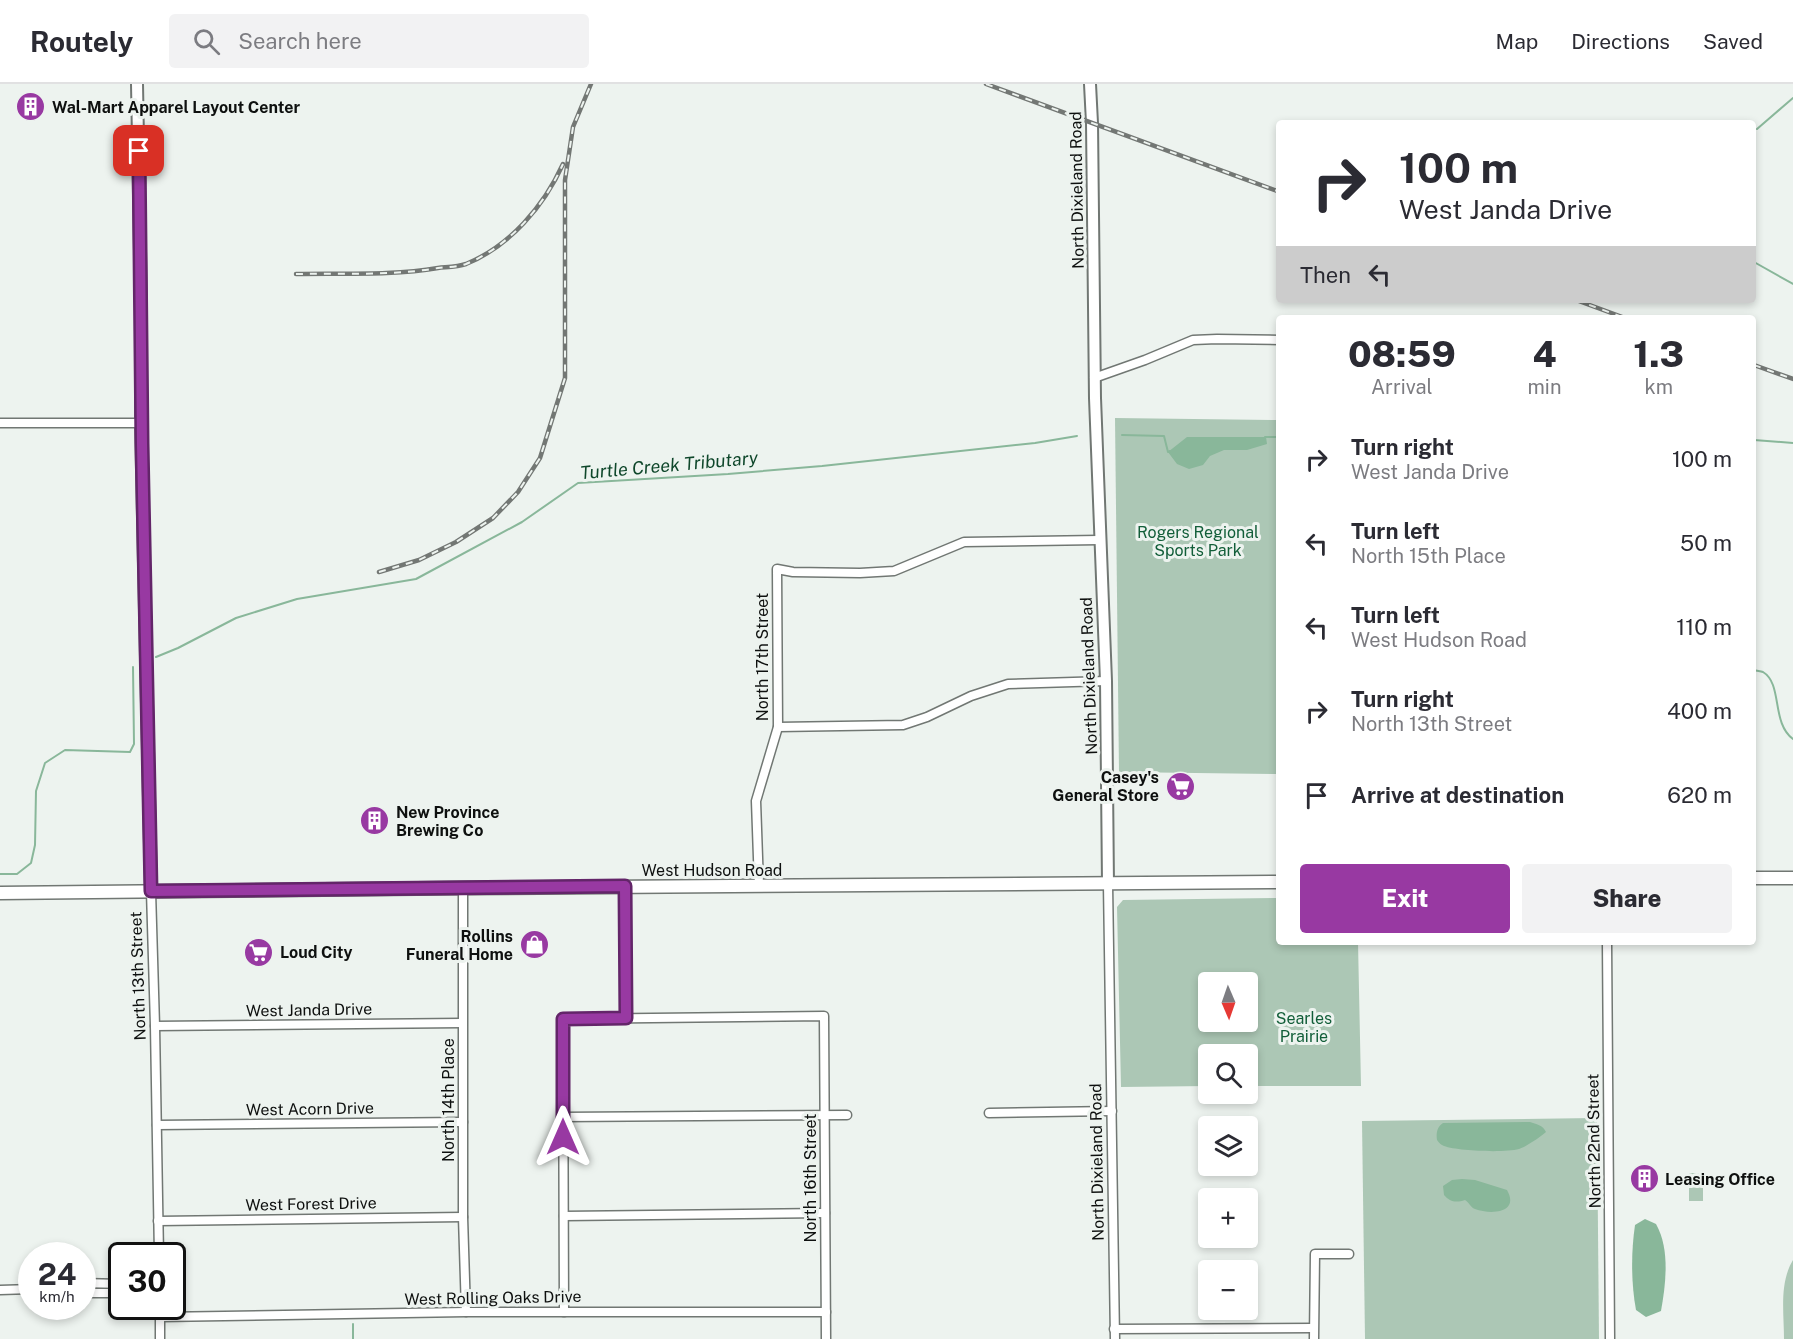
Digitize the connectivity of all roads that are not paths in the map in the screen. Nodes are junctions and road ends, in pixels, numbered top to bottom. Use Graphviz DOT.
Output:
graph roads {
  1 [pos="137,84"];
  2 [pos="1090,84"];
  3 [pos="1276,340"];
  4 [pos="1095,378"];
  5 [pos="0,423"];
  6 [pos="141,423"];
  7 [pos="1099,540"];
  8 [pos="1106,681"];
  9 [pos="778,727"];
  10 [pos="1756,878"];
  11 [pos="1793,878"];
  12 [pos="1276,882"];
  13 [pos="1108,884"];
  14 [pos="625,886"];
  15 [pos="759,886"];
  16 [pos="463,888"];
  17 [pos="151,891"];
  18 [pos="0,893"];
  19 [pos="1607,945"];
  20 [pos="626,1018"];
  21 [pos="462,1023"];
  22 [pos="155,1026"];
  23 [pos="1112,1111"];
  24 [pos="989,1113"];
  25 [pos="825,1115"];
  26 [pos="847,1115"];
  27 [pos="563,1117"];
  28 [pos="463,1122"];
  29 [pos="157,1125"];
  30 [pos="825,1213"];
  31 [pos="564,1216"];
  32 [pos="463,1217"];
  33 [pos="158,1221"];
  34 [pos="159,1242"];
  35 [pos="1349,1254"];
  36 [pos="18,1289"];
  37 [pos="0,1290"];
  38 [pos="466,1312"];
  39 [pos="564,1312"];
  40 [pos="826,1312"];
  41 [pos="186,1317"];
  42 [pos="160,1320"];
  43 [pos="1313,1328"];
  44 [pos="1114,1334"];
  45 [pos="160,1339"];
  46 [pos="826,1339"];
  47 [pos="1314,1339"];
  48 [pos="1610,1339"];
  1 -- 6 [label="main road, North 13th Street"];
  2 -- 4 [label="main road, North Dixieland Road"];
  3 -- 4 [label="street"];
  4 -- 7 [label="main road, North Dixieland Road"];
  5 -- 6 [label="street"];
  6 -- 17 [label="main road, North 13th Street"];
  7 -- 8 [label="main road, North Dixieland Road"];
  7 -- 9 [label="street, North 17th Street"];
  8 -- 9 [label="street"];
  8 -- 13 [label="main road, North Dixieland Road"];
  9 -- 15 [label="street, North 17th Street"];
  10 -- 11 [label="highway"];
  12 -- 13 [label="highway, West Hudson Road"];
  13 -- 15 [label="highway, West Hudson Road"];
  13 -- 23 [label="street, North Dixieland Road"];
  14 -- 15 [label="highway, West Hudson Road"];
  14 -- 16 [label="highway, West Hudson Road"];
  14 -- 20 [label="street"];
  16 -- 17 [label="highway, West Hudson Road"];
  16 -- 21 [label="street, North 14th Place"];
  17 -- 18 [label="highway, West Hudson Road"];
  17 -- 22 [label="street, North 13th Street"];
  19 -- 48 [label="street, North 22nd Street"];
  20 -- 25 [label="street, North 16th Street"];
  20 -- 27 [label="street"];
  21 -- 22 [label="street, West Janda Drive"];
  21 -- 28 [label="street, North 14th Place"];
  22 -- 29 [label="street, North 13th Street"];
  23 -- 24 [label="street"];
  23 -- 44 [label="street, North Dixieland Road"];
  25 -- 26 [label="street"];
  25 -- 27 [label="street"];
  25 -- 30 [label="street, North 16th Street"];
  27 -- 31 [label="street"];
  28 -- 29 [label="street, West Acorn Drive"];
  28 -- 32 [label="street, North 14th Place"];
  29 -- 33 [label="street, North 13th Street"];
  30 -- 31 [label="street"];
  30 -- 40 [label="street, North 16th Street"];
  31 -- 39 [label="street"];
  32 -- 33 [label="street, West Forest Drive"];
  32 -- 38 [label="street, North 14th Place"];
  33 -- 34 [label="street, North 13th Street"];
  35 -- 43 [label="street"];
  36 -- 37 [label="street"];
  38 -- 39 [label="street, West Rolling Oaks Drive"];
  38 -- 41 [label="street, West Rolling Oaks Drive"];
  39 -- 40 [label="street, West Rolling Oaks Drive"];
  40 -- 46 [label="street, North 16th Street"];
  42 -- 45 [label="street"];
  43 -- 44 [label="street"];
  43 -- 47 [label="street"];
}
